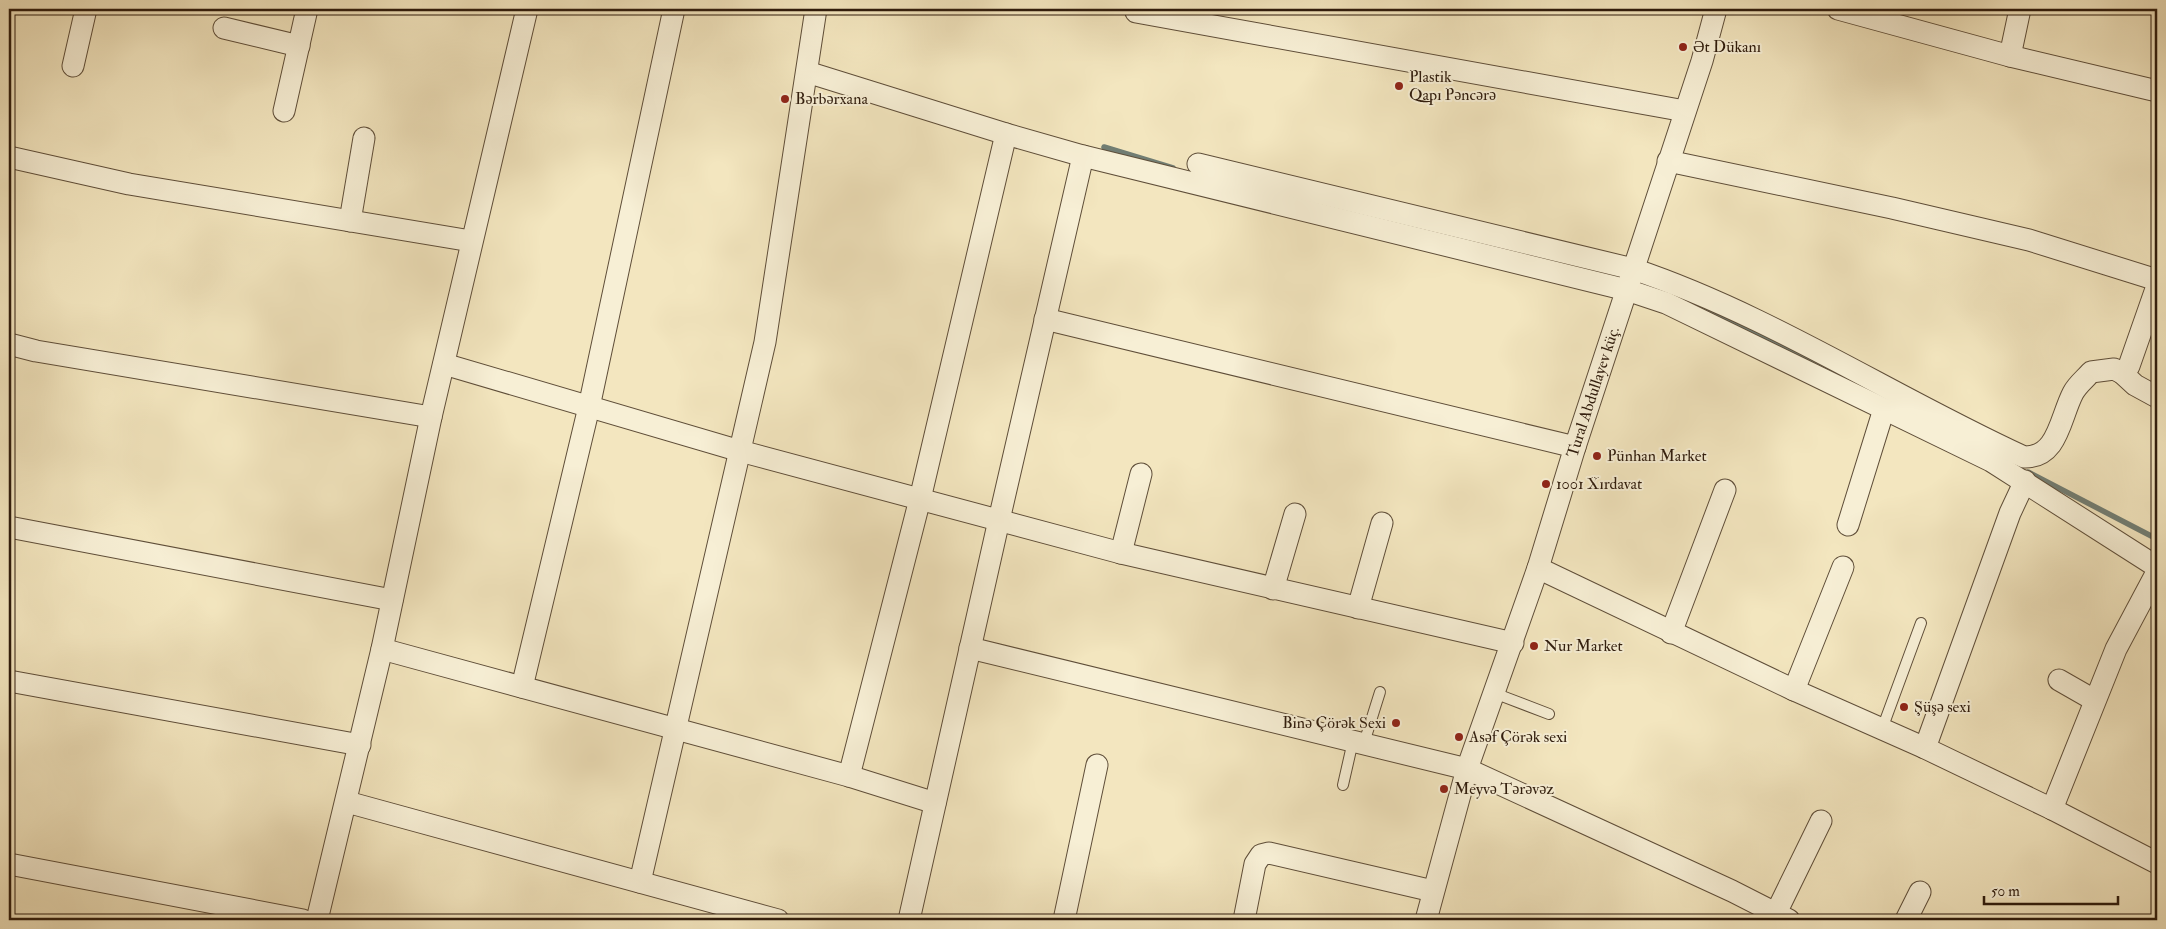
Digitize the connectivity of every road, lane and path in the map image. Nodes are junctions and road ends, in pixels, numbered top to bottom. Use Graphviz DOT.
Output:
graph roads {
  1 [pos="86,9"];
  2 [pos="308,9"];
  3 [pos="527,9"];
  4 [pos="674,9"];
  5 [pos="816,9"];
  6 [pos="1716,9"];
  7 [pos="1838,9"];
  8 [pos="2020,9"];
  9 [pos="1136,12"];
  10 [pos="224,28"];
  11 [pos="299,46"];
  12 [pos="2010,56"];
  13 [pos="73,66"];
  14 [pos="807,72"];
  15 [pos="2157,91"];
  16 [pos="284,111"];
  17 [pos="1684,111"];
  18 [pos="1006,134"];
  19 [pos="364,138"];
  20 [pos="1084,156"];
  21 [pos="9,157"];
  22 [pos="1668,161"];
  23 [pos="1198,164"];
  24 [pos="350,221"];
  25 [pos="471,241"];
  26 [pos="1633,270"];
  27 [pos="2157,280"];
  28 [pos="2157,286"];
  29 [pos="1626,290"];
  30 [pos="1046,319"];
  31 [pos="9,344"];
  32 [pos="444,364"];
  33 [pos="2122,373"];
  34 [pos="2157,397"];
  35 [pos="589,407"];
  36 [pos="1884,409"];
  37 [pos="431,417"];
  38 [pos="1575,447"];
  39 [pos="740,451"];
  40 [pos="1141,474"];
  41 [pos="2025,481"];
  42 [pos="1725,490"];
  43 [pos="920,499"];
  44 [pos="1295,514"];
  45 [pos="999,520"];
  46 [pos="1382,523"];
  47 [pos="1848,525"];
  48 [pos="9,527"];
  49 [pos="1120,553"];
  50 [pos="1843,567"];
  51 [pos="2157,567"];
  52 [pos="1538,568"];
  53 [pos="2157,572"];
  54 [pos="1273,589"];
  55 [pos="392,600"];
  56 [pos="1358,608"];
  57 [pos="1920,623"];
  58 [pos="1671,633"];
  59 [pos="1512,643"];
  60 [pos="970,648"];
  61 [pos="382,649"];
  62 [pos="2059,680"];
  63 [pos="9,681"];
  64 [pos="522,687"];
  65 [pos="1794,690"];
  66 [pos="1380,692"];
  67 [pos="1494,693"];
  68 [pos="2094,700"];
  69 [pos="1549,714"];
  70 [pos="1882,729"];
  71 [pos="676,730"];
  72 [pos="1358,742"];
  73 [pos="360,745"];
  74 [pos="1926,748"];
  75 [pos="1097,765"];
  76 [pos="1467,769"];
  77 [pos="849,776"];
  78 [pos="1343,785"];
  79 [pos="347,802"];
  80 [pos="935,803"];
  81 [pos="2052,809"];
  82 [pos="1821,820"];
  83 [pos="2155,858"];
  84 [pos="9,864"];
  85 [pos="640,882"];
  86 [pos="1433,891"];
  87 [pos="1920,892"];
  88 [pos="1782,917"];
  89 [pos="304,920"];
  90 [pos="317,920"];
  91 [pos="778,920"];
  92 [pos="909,920"];
  93 [pos="1064,920"];
  94 [pos="1244,920"];
  95 [pos="1426,920"];
  96 [pos="1906,920"];
  1 -- 13 [label="street"];
  2 -- 11 [label="street"];
  3 -- 25 [label="street"];
  4 -- 35 [label="street"];
  5 -- 14 [label="street"];
  6 -- 17 [label="street, Tural Abdullayev küç."];
  7 -- 12 [label="street"];
  8 -- 12 [label="street"];
  9 -- 17 [label="street"];
  10 -- 11 [label="street"];
  11 -- 16 [label="street"];
  12 -- 15 [label="street"];
  14 -- 18 [label="street"];
  14 -- 39 [label="street"];
  17 -- 22 [label="street, Tural Abdullayev küç."];
  18 -- 20 [label="street"];
  18 -- 43 [label="street"];
  19 -- 24 [label="street"];
  20 -- 29 [label="street"];
  20 -- 30 [label="street"];
  21 -- 24 [label="street"];
  22 -- 26 [label="street, Tural Abdullayev küç."];
  22 -- 27 [label="street"];
  23 -- 26 [label="street"];
  24 -- 25 [label="street"];
  25 -- 32 [label="street"];
  26 -- 29 [label="street, Tural Abdullayev küç."];
  26 -- 33 [label="street"];
  28 -- 33 [label="street"];
  29 -- 36 [label="street"];
  29 -- 38 [label="street, Tural Abdullayev küç."];
  30 -- 38 [label="street"];
  30 -- 45 [label="street"];
  31 -- 37 [label="street"];
  32 -- 35 [label="street"];
  32 -- 37 [label="street"];
  33 -- 34 [label="street"];
  35 -- 39 [label="street"];
  35 -- 64 [label="street"];
  36 -- 41 [label="street"];
  36 -- 47 [label="street"];
  37 -- 55 [label="street"];
  38 -- 52 [label="street, Tural Abdullayev küç."];
  39 -- 43 [label="street"];
  39 -- 71 [label="street"];
  40 -- 49 [label="street"];
  41 -- 51 [label="street"];
  41 -- 74 [label="street"];
  42 -- 58 [label="street"];
  43 -- 45 [label="street"];
  43 -- 77 [label="street"];
  44 -- 54 [label="street"];
  45 -- 49 [label="street"];
  45 -- 60 [label="street"];
  46 -- 56 [label="street"];
  48 -- 55 [label="street"];
  49 -- 54 [label="street"];
  50 -- 65 [label="street"];
  52 -- 58 [label="street"];
  52 -- 59 [label="street, Tural Abdullayev küç."];
  53 -- 68 [label="street"];
  54 -- 56 [label="street"];
  55 -- 61 [label="street"];
  56 -- 59 [label="street"];
  57 -- 70 [label="lane"];
  58 -- 65 [label="street"];
  59 -- 67 [label="street, Tural Abdullayev küç."];
  60 -- 72 [label="street"];
  60 -- 80 [label="street"];
  61 -- 64 [label="street"];
  61 -- 73 [label="street"];
  62 -- 68 [label="street"];
  63 -- 73 [label="street"];
  64 -- 71 [label="street"];
  65 -- 70 [label="street"];
  66 -- 72 [label="lane"];
  67 -- 69 [label="lane"];
  67 -- 76 [label="street, Tural Abdullayev küç."];
  68 -- 81 [label="street"];
  70 -- 74 [label="street"];
  71 -- 77 [label="street"];
  71 -- 85 [label="street"];
  72 -- 76 [label="street"];
  72 -- 78 [label="lane"];
  73 -- 79 [label="street"];
  74 -- 81 [label="street"];
  75 -- 93 [label="street"];
  76 -- 86 [label="street, Tural Abdullayev küç."];
  76 -- 88 [label="street"];
  77 -- 80 [label="street"];
  79 -- 85 [label="street"];
  79 -- 90 [label="street"];
  80 -- 92 [label="street"];
  81 -- 83 [label="street"];
  82 -- 88 [label="street"];
  84 -- 89 [label="street"];
  85 -- 91 [label="street"];
  86 -- 94 [label="street"];
  86 -- 95 [label="street, Tural Abdullayev küç."];
  87 -- 96 [label="street"];
}
